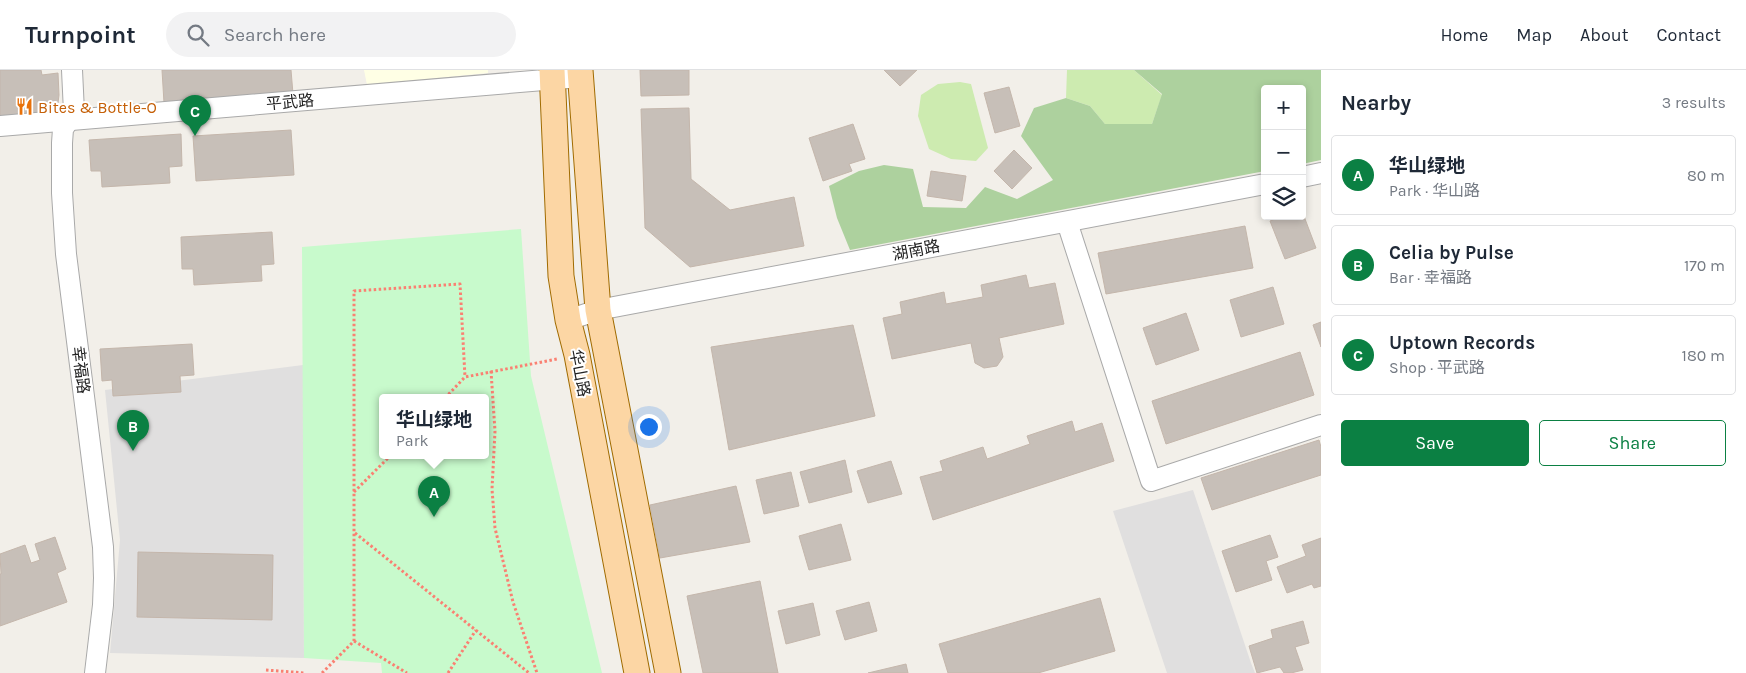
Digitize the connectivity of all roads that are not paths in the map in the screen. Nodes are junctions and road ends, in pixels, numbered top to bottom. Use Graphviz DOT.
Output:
graph roads {
  1 [pos="72,70"];
  2 [pos="580,73"];
  3 [pos="552,75"];
  4 [pos="68,122"];
  5 [pos="0,126"];
  6 [pos="1321,173"];
  7 [pos="1306,176"];
  8 [pos="1261,185"];
  9 [pos="1067,222"];
  10 [pos="598,310"];
  11 [pos="568,320"];
  12 [pos="1321,425"];
  13 [pos="95,673"];
  14 [pos="638,673"];
  15 [pos="668,673"];
  1 -- 4 [label="street, 幸福路"];
  2 -- 3 [label="street, 平武路"];
  2 -- 10 [label="main road, 华山路"];
  3 -- 4 [label="street, 平武路"];
  3 -- 11 [label="main road, 华山路"];
  4 -- 5 [label="street, 平武路"];
  4 -- 13 [label="street, 幸福路"];
  6 -- 7 [label="street"];
  8 -- 9 [label="street, 湖南路"];
  9 -- 10 [label="street, 湖南路"];
  9 -- 12 [label="street"];
  10 -- 11 [label="street, 湖南路"];
  10 -- 15 [label="main road, 华山路"];
  11 -- 14 [label="main road, 华山路"];
}
